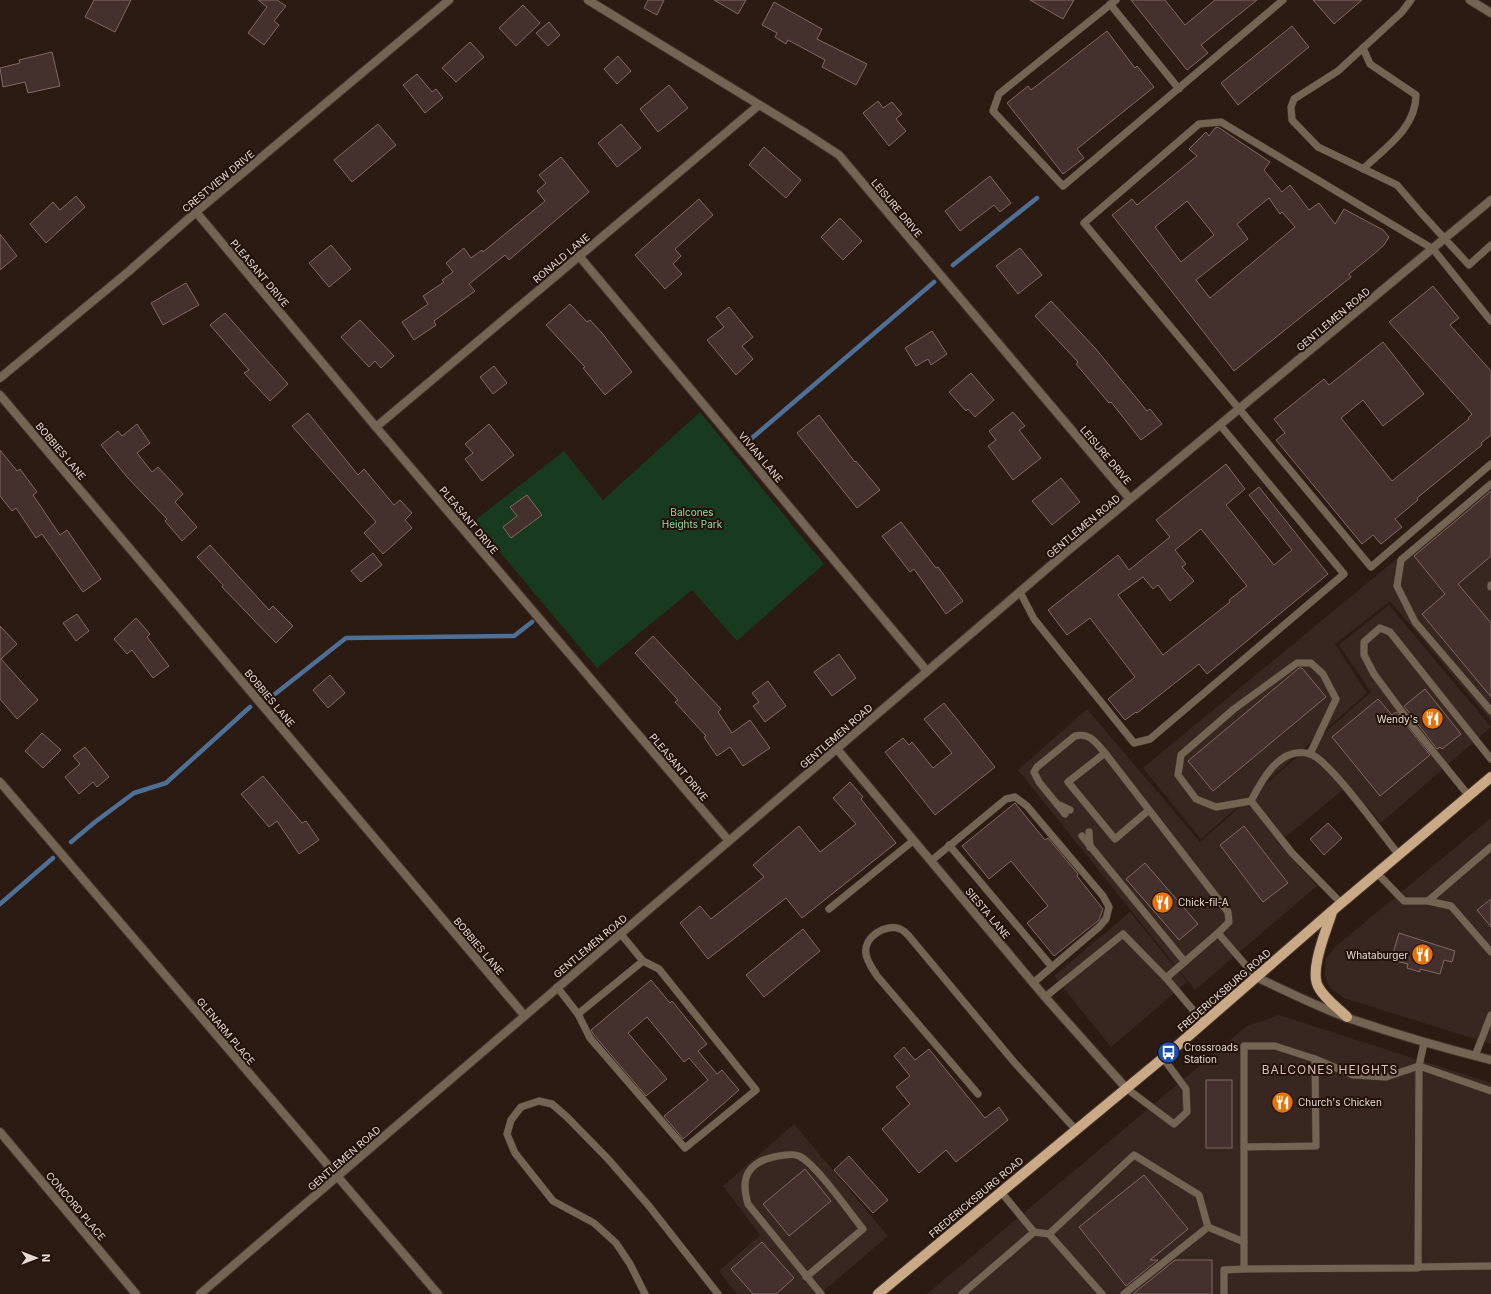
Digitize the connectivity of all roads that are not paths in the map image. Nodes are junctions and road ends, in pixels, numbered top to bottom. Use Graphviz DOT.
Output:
graph roads {
  1 [pos="449,0"];
  2 [pos="588,0"];
  3 [pos="1283,0"];
  4 [pos="1411,0"];
  5 [pos="1470,0"];
  6 [pos="1113,2"];
  7 [pos="1491,13"];
  8 [pos="1363,48"];
  9 [pos="1179,89"];
  10 [pos="759,105"];
  11 [pos="1363,169"];
  12 [pos="1491,200"];
  13 [pos="196,212"];
  14 [pos="1445,238"];
  15 [pos="1491,245"];
  16 [pos="1433,249"];
  17 [pos="579,256"];
  18 [pos="1491,321"];
  19 [pos="0,378"];
  20 [pos="0,395"];
  21 [pos="1240,409"];
  22 [pos="1220,425"];
  23 [pos="376,427"];
  24 [pos="1491,464"];
  25 [pos="1491,484"];
  26 [pos="1130,499"];
  27 [pos="1020,592"];
  28 [pos="927,671"];
  29 [pos="1491,711"];
  30 [pos="837,749"];
  31 [pos="1105,753"];
  32 [pos="1310,754"];
  33 [pos="1491,760"];
  34 [pos="1491,777"];
  35 [pos="0,782"];
  36 [pos="1469,796"];
  37 [pos="1251,801"];
  38 [pos="1149,810"];
  39 [pos="1067,812"];
  40 [pos="1089,832"];
  41 [pos="1082,836"];
  42 [pos="914,840"];
  43 [pos="729,841"];
  44 [pos="950,845"];
  45 [pos="1090,847"];
  46 [pos="1491,847"];
  47 [pos="1399,855"];
  48 [pos="931,861"];
  49 [pos="1377,873"];
  50 [pos="1428,901"];
  51 [pos="1342,904"];
  52 [pos="829,909"];
  53 [pos="1332,911"];
  54 [pos="620,933"];
  55 [pos="1218,933"];
  56 [pos="1491,952"];
  57 [pos="643,961"];
  58 [pos="1185,962"];
  59 [pos="1052,967"];
  60 [pos="1256,977"];
  61 [pos="1166,978"];
  62 [pos="1033,983"];
  63 [pos="557,987"];
  64 [pos="1045,997"];
  65 [pos="578,1014"];
  66 [pos="524,1015"];
  67 [pos="1491,1016"];
  68 [pos="1347,1017"];
  69 [pos="1204,1023"];
  70 [pos="1424,1043"];
  71 [pos="1475,1056"];
  72 [pos="1163,1058"];
  73 [pos="1315,1059"];
  74 [pos="1491,1060"];
  75 [pos="1419,1066"];
  76 [pos="1126,1088"];
  77 [pos="1491,1091"];
  78 [pos="978,1094"];
  79 [pos="1076,1130"];
  80 [pos="0,1132"];
  81 [pos="1244,1147"];
  82 [pos="337,1177"];
  83 [pos="1001,1192"];
  84 [pos="1208,1227"];
  85 [pos="1034,1232"];
  86 [pos="1049,1234"];
  87 [pos="1244,1242"];
  88 [pos="1491,1266"];
  89 [pos="1418,1267"];
  90 [pos="1244,1268"];
  91 [pos="806,1277"];
  92 [pos="136,1294"];
  93 [pos="200,1294"];
  94 [pos="438,1294"];
  95 [pos="645,1294"];
  96 [pos="718,1294"];
  97 [pos="820,1294"];
  98 [pos="878,1294"];
  99 [pos="962,1294"];
  100 [pos="1102,1294"];
  101 [pos="1124,1294"];
  102 [pos="1224,1294"];
  1 -- 13 [label="street, CRESTVIEW DRIVE"];
  2 -- 10 [label="street, LEISURE DRIVE"];
  3 -- 9 [label="lane"];
  4 -- 8 [label="lane"];
  5 -- 7 [label="street"];
  6 -- 9 [label="lane"];
  6 -- 9 [label="lane"];
  8 -- 11 [label="lane"];
  8 -- 11 [label="lane"];
  10 -- 17 [label="street, RONALD LANE"];
  10 -- 26 [label="street, LEISURE DRIVE"];
  11 -- 14 [label="lane"];
  12 -- 14 [label="street, GENTLEMEN ROAD"];
  13 -- 19 [label="street, CRESTVIEW DRIVE"];
  13 -- 23 [label="street, PLEASANT DRIVE"];
  14 -- 15 [label="lane"];
  14 -- 16 [label="street, GENTLEMEN ROAD"];
  16 -- 18 [label="lane"];
  16 -- 21 [label="street, GENTLEMEN ROAD"];
  16 -- 21 [label="lane"];
  17 -- 23 [label="street, RONALD LANE"];
  17 -- 28 [label="street, VIVIAN LANE"];
  20 -- 66 [label="street, BOBBIES LANE"];
  21 -- 22 [label="street, GENTLEMEN ROAD"];
  21 -- 24 [label="lane"];
  22 -- 26 [label="street, GENTLEMEN ROAD"];
  22 -- 27 [label="lane"];
  23 -- 43 [label="street, PLEASANT DRIVE"];
  25 -- 29 [label="lane"];
  26 -- 27 [label="street, GENTLEMEN ROAD"];
  27 -- 28 [label="street, GENTLEMEN ROAD"];
  28 -- 30 [label="street, GENTLEMEN ROAD"];
  30 -- 42 [label="street, SIESTA LANE"];
  30 -- 43 [label="street, GENTLEMEN ROAD"];
  31 -- 38 [label="lane"];
  31 -- 38 [label="lane"];
  31 -- 39 [label="lane"];
  32 -- 37 [label="lane"];
  32 -- 37 [label="lane"];
  32 -- 47 [label="lane"];
  33 -- 36 [label="lane"];
  34 -- 36 [label="main road, FREDERICKSBURG ROAD"];
  35 -- 82 [label="street, GLENARM PLACE"];
  36 -- 47 [label="main road, FREDERICKSBURG ROAD"];
  37 -- 51 [label="lane"];
  38 -- 55 [label="lane"];
  40 -- 45 [label="lane"];
  41 -- 45 [label="lane"];
  42 -- 48 [label="street, SIESTA LANE"];
  42 -- 52 [label="lane"];
  43 -- 54 [label="street, GENTLEMEN ROAD"];
  44 -- 48 [label="lane"];
  44 -- 59 [label="lane"];
  44 -- 59 [label="lane"];
  45 -- 58 [label="lane"];
  46 -- 50 [label="lane"];
  47 -- 49 [label="main road, FREDERICKSBURG ROAD"];
  48 -- 62 [label="street, SIESTA LANE"];
  49 -- 50 [label="lane"];
  49 -- 51 [label="main road, FREDERICKSBURG ROAD"];
  50 -- 56 [label="lane"];
  51 -- 53 [label="main road, FREDERICKSBURG ROAD"];
  53 -- 60 [label="main road, FREDERICKSBURG ROAD"];
  53 -- 68 [label="main road"];
  54 -- 57 [label="lane"];
  54 -- 63 [label="street, GENTLEMEN ROAD"];
  55 -- 58 [label="lane"];
  55 -- 60 [label="lane"];
  57 -- 65 [label="lane"];
  57 -- 65 [label="lane"];
  58 -- 61 [label="lane"];
  59 -- 62 [label="lane"];
  60 -- 68 [label="street"];
  60 -- 69 [label="main road, FREDERICKSBURG ROAD"];
  61 -- 64 [label="lane"];
  61 -- 69 [label="lane"];
  62 -- 64 [label="street, SIESTA LANE"];
  63 -- 65 [label="lane"];
  63 -- 66 [label="street, GENTLEMEN ROAD"];
  64 -- 76 [label="street, SIESTA LANE"];
  66 -- 82 [label="street, GENTLEMEN ROAD"];
  67 -- 71 [label="lane"];
  68 -- 70 [label="street"];
  69 -- 72 [label="main road, FREDERICKSBURG ROAD"];
  70 -- 71 [label="street"];
  70 -- 75 [label="lane"];
  71 -- 74 [label="street"];
  72 -- 76 [label="main road, FREDERICKSBURG ROAD"];
  72 -- 76 [label="lane"];
  73 -- 75 [label="lane"];
  73 -- 81 [label="lane"];
  73 -- 81 [label="lane"];
  75 -- 77 [label="lane"];
  75 -- 89 [label="lane"];
  76 -- 79 [label="main road, FREDERICKSBURG ROAD"];
  78 -- 79 [label="lane"];
  79 -- 83 [label="main road, FREDERICKSBURG ROAD"];
  80 -- 92 [label="street, CONCORD PLACE"];
  81 -- 87 [label="lane"];
  82 -- 93 [label="street, GENTLEMEN ROAD"];
  82 -- 94 [label="street, GLENARM PLACE"];
  83 -- 85 [label="lane"];
  83 -- 98 [label="main road, FREDERICKSBURG ROAD"];
  84 -- 86 [label="lane"];
  84 -- 87 [label="lane"];
  84 -- 101 [label="lane"];
  85 -- 86 [label="lane"];
  85 -- 99 [label="lane"];
  86 -- 100 [label="lane"];
  87 -- 90 [label="lane"];
  88 -- 89 [label="lane"];
  89 -- 90 [label="lane"];
  90 -- 102 [label="lane"];
  91 -- 91 [label="lane"];
  91 -- 97 [label="lane"];
  95 -- 96 [label="lane"];
}
